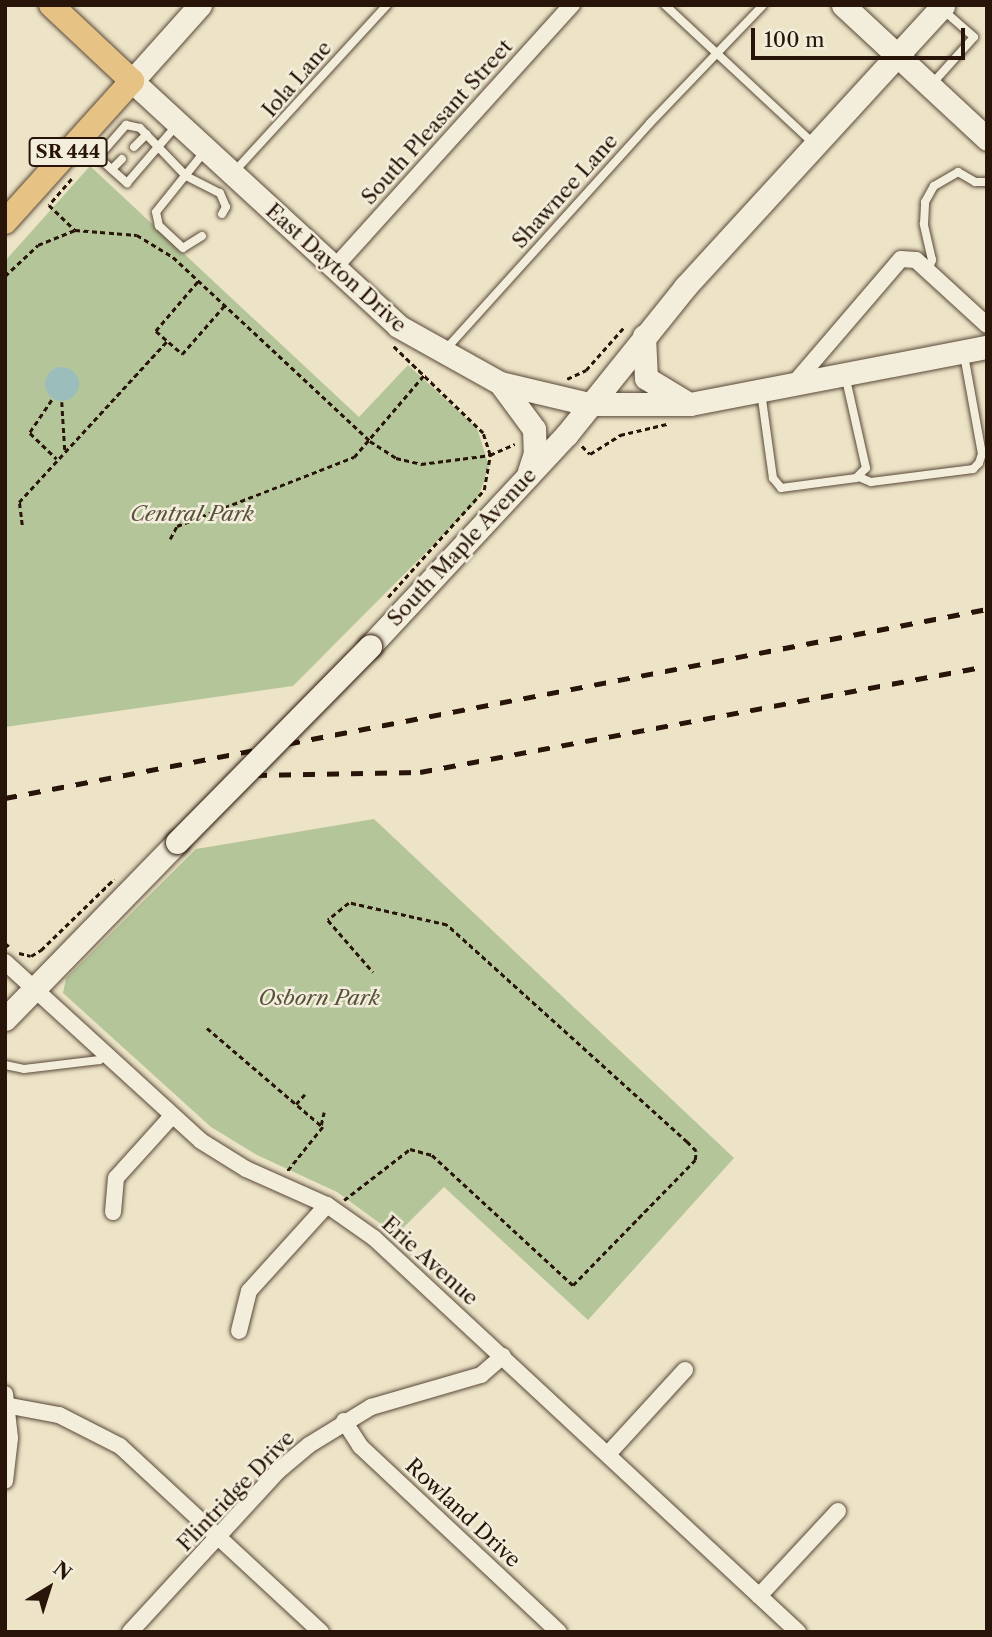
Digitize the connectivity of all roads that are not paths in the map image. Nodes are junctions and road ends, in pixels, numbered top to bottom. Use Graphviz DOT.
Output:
graph roads {
  1 [pos="51,5"];
  2 [pos="200,5"];
  3 [pos="387,5"];
  4 [pos="572,5"];
  5 [pos="665,5"];
  6 [pos="763,5"];
  7 [pos="842,5"];
  8 [pos="942,6"];
  9 [pos="715,51"];
  10 [pos="897,55"];
  11 [pos="132,81"];
  12 [pos="930,86"];
  13 [pos="178,123"];
  14 [pos="147,134"];
  15 [pos="987,139"];
  16 [pos="79,140"];
  17 [pos="815,145"];
  18 [pos="134,147"];
  19 [pos="161,148"];
  20 [pos="206,149"];
  21 [pos="98,157"];
  22 [pos="122,159"];
  23 [pos="112,169"];
  24 [pos="231,174"];
  25 [pos="186,176"];
  26 [pos="987,182"];
  27 [pos="222,214"];
  28 [pos="5,222"];
  29 [pos="202,236"];
  30 [pos="334,268"];
  31 [pos="928,271"];
  32 [pos="987,325"];
  33 [pos="634,331"];
  34 [pos="987,347"];
  35 [pos="964,352"];
  36 [pos="441,353"];
  37 [pos="845,375"];
  38 [pos="500,383"];
  39 [pos="792,386"];
  40 [pos="761,392"];
  41 [pos="589,404"];
  42 [pos="690,404"];
  43 [pos="528,476"];
  44 [pos="859,477"];
  45 [pos="5,962"];
  46 [pos="32,988"];
  47 [pos="5,1019"];
  48 [pos="106,1054"];
  49 [pos="5,1065"];
  50 [pos="172,1116"];
  51 [pos="331,1208"];
  52 [pos="113,1212"];
  53 [pos="239,1331"];
  54 [pos="503,1356"];
  55 [pos="685,1370"];
  56 [pos="6,1401"];
  57 [pos="344,1421"];
  58 [pos="608,1454"];
  59 [pos="5,1481"];
  60 [pos="838,1511"];
  61 [pos="218,1536"];
  62 [pos="759,1596"];
  63 [pos="130,1632"];
  64 [pos="321,1632"];
  65 [pos="559,1632"];
  66 [pos="798,1632"];
  1 -- 11 [label="main road"];
  2 -- 11 [label="main road"];
  3 -- 24 [label="lane, Iola Lane"];
  4 -- 30 [label="street, South Pleasant Street"];
  5 -- 9 [label="lane"];
  6 -- 9 [label="lane, Shawnee Lane"];
  7 -- 10 [label="main road"];
  8 -- 10 [label="main road, South Maple Avenue"];
  8 -- 12 [label="lane"];
  9 -- 17 [label="lane"];
  9 -- 36 [label="lane, Shawnee Lane"];
  10 -- 12 [label="main road"];
  10 -- 17 [label="main road, South Maple Avenue"];
  11 -- 13 [label="main road, East Dayton Drive"];
  11 -- 16 [label="main road, SR 444"];
  12 -- 15 [label="main road"];
  13 -- 19 [label="lane"];
  13 -- 20 [label="main road, East Dayton Drive"];
  14 -- 18 [label="lane"];
  14 -- 19 [label="lane"];
  14 -- 21 [label="lane"];
  16 -- 21 [label="lane"];
  16 -- 28 [label="main road, SR 444"];
  17 -- 33 [label="main road, South Maple Avenue"];
  19 -- 23 [label="lane"];
  19 -- 25 [label="lane"];
  20 -- 24 [label="main road, East Dayton Drive"];
  20 -- 25 [label="lane"];
  21 -- 23 [label="lane"];
  22 -- 23 [label="lane"];
  24 -- 30 [label="main road, East Dayton Drive"];
  25 -- 27 [label="lane"];
  25 -- 29 [label="lane"];
  26 -- 31 [label="lane"];
  30 -- 36 [label="main road, East Dayton Drive"];
  31 -- 32 [label="street"];
  31 -- 39 [label="street"];
  33 -- 41 [label="main road, South Maple Avenue"];
  33 -- 42 [label="main road"];
  34 -- 35 [label="main road, East Dayton Drive"];
  35 -- 37 [label="main road, East Dayton Drive"];
  35 -- 44 [label="lane"];
  36 -- 38 [label="main road, East Dayton Drive"];
  37 -- 39 [label="main road, East Dayton Drive"];
  37 -- 44 [label="lane"];
  38 -- 41 [label="main road, East Dayton Drive"];
  38 -- 43 [label="main road"];
  39 -- 40 [label="main road, East Dayton Drive"];
  40 -- 42 [label="main road, East Dayton Drive"];
  40 -- 44 [label="lane"];
  41 -- 42 [label="main road, East Dayton Drive"];
  41 -- 43 [label="main road, South Maple Avenue"];
  43 -- 46 [label="main road, South Maple Avenue, bridge"];
  45 -- 46 [label="street, Erie Avenue"];
  46 -- 47 [label="main road, South Maple Avenue"];
  46 -- 48 [label="street, Erie Avenue"];
  48 -- 49 [label="lane"];
  48 -- 50 [label="street, Erie Avenue"];
  50 -- 51 [label="street, Erie Avenue"];
  50 -- 52 [label="street"];
  51 -- 53 [label="street"];
  51 -- 54 [label="street, Erie Avenue"];
  54 -- 57 [label="street, Flintridge Drive"];
  54 -- 58 [label="street, Erie Avenue"];
  55 -- 58 [label="street"];
  56 -- 59 [label="street"];
  56 -- 61 [label="street"];
  57 -- 61 [label="street, Flintridge Drive"];
  57 -- 65 [label="street, Rowland Drive"];
  58 -- 62 [label="street, Erie Avenue"];
  60 -- 62 [label="street"];
  61 -- 63 [label="street, Flintridge Drive"];
  61 -- 64 [label="street"];
  62 -- 66 [label="street, Erie Avenue"];
}
